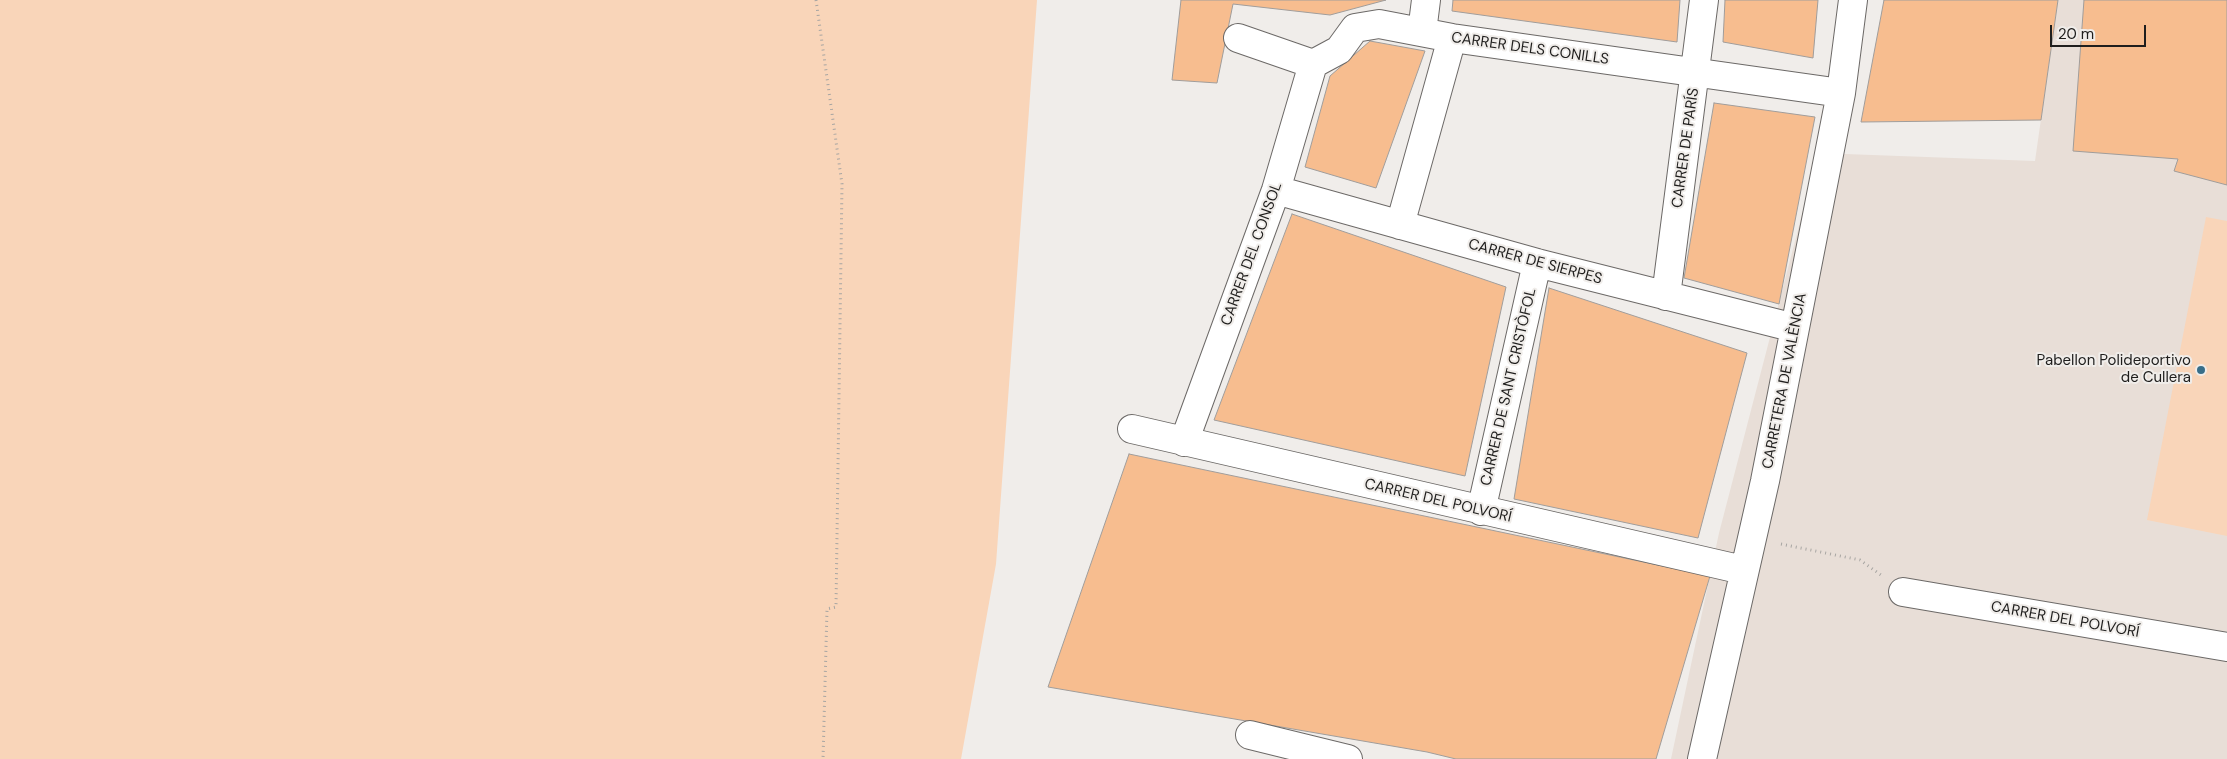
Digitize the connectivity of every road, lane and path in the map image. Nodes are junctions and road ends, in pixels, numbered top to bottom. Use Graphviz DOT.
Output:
graph roads {
  1 [pos="816,0"];
  2 [pos="1426,0"];
  3 [pos="1704,0"];
  4 [pos="1853,0"];
  5 [pos="1422,32"];
  6 [pos="1238,38"];
  7 [pos="1452,38"];
  8 [pos="1313,64"];
  9 [pos="1696,74"];
  10 [pos="1841,93"];
  11 [pos="1276,190"];
  12 [pos="1400,225"];
  13 [pos="1537,263"];
  14 [pos="1666,296"];
  15 [pos="1795,328"];
  16 [pos="1132,429"];
  17 [pos="1184,442"];
  18 [pos="1481,511"];
  19 [pos="1751,538"];
  20 [pos="1743,570"];
  21 [pos="1903,592"];
  22 [pos="2227,648"];
  23 [pos="1250,735"];
  24 [pos="823,759"];
  25 [pos="1348,759"];
  26 [pos="1702,759"];
  1 -- 24 [label="path"];
  2 -- 5 [label="street"];
  3 -- 9 [label="street, CARRER DE PARÍS"];
  4 -- 10 [label="street, CARRETERA DE VALÈNCIA"];
  5 -- 7 [label="street, CARRER DELS CONILLS"];
  5 -- 8 [label="street, CARRER DELS CONILLS"];
  6 -- 8 [label="street"];
  7 -- 9 [label="street, CARRER DELS CONILLS"];
  7 -- 12 [label="street"];
  8 -- 11 [label="street, CARRER DEL CONSOL"];
  9 -- 10 [label="street, CARRER DELS CONILLS"];
  9 -- 14 [label="street, CARRER DE PARÍS"];
  10 -- 15 [label="street, CARRETERA DE VALÈNCIA"];
  11 -- 12 [label="street, CARRER DE SIERPES"];
  11 -- 17 [label="street, CARRER DEL CONSOL"];
  12 -- 13 [label="street, CARRER DE SIERPES"];
  13 -- 14 [label="street, CARRER DE SIERPES"];
  13 -- 18 [label="street, CARRER DE SANT CRISTÒFOL"];
  14 -- 15 [label="street, CARRER DE SIERPES"];
  15 -- 19 [label="street, CARRETERA DE VALÈNCIA"];
  16 -- 17 [label="street, CARRER DEL POLVORÍ"];
  17 -- 18 [label="street, CARRER DEL POLVORÍ"];
  18 -- 20 [label="street, CARRER DEL POLVORÍ"];
  19 -- 20 [label="street, CARRETERA DE VALÈNCIA"];
  19 -- 21 [label="path"];
  20 -- 26 [label="street, CARRETERA DE VALÈNCIA"];
  21 -- 22 [label="street, CARRER DEL POLVORÍ"];
  23 -- 25 [label="street"];
}
